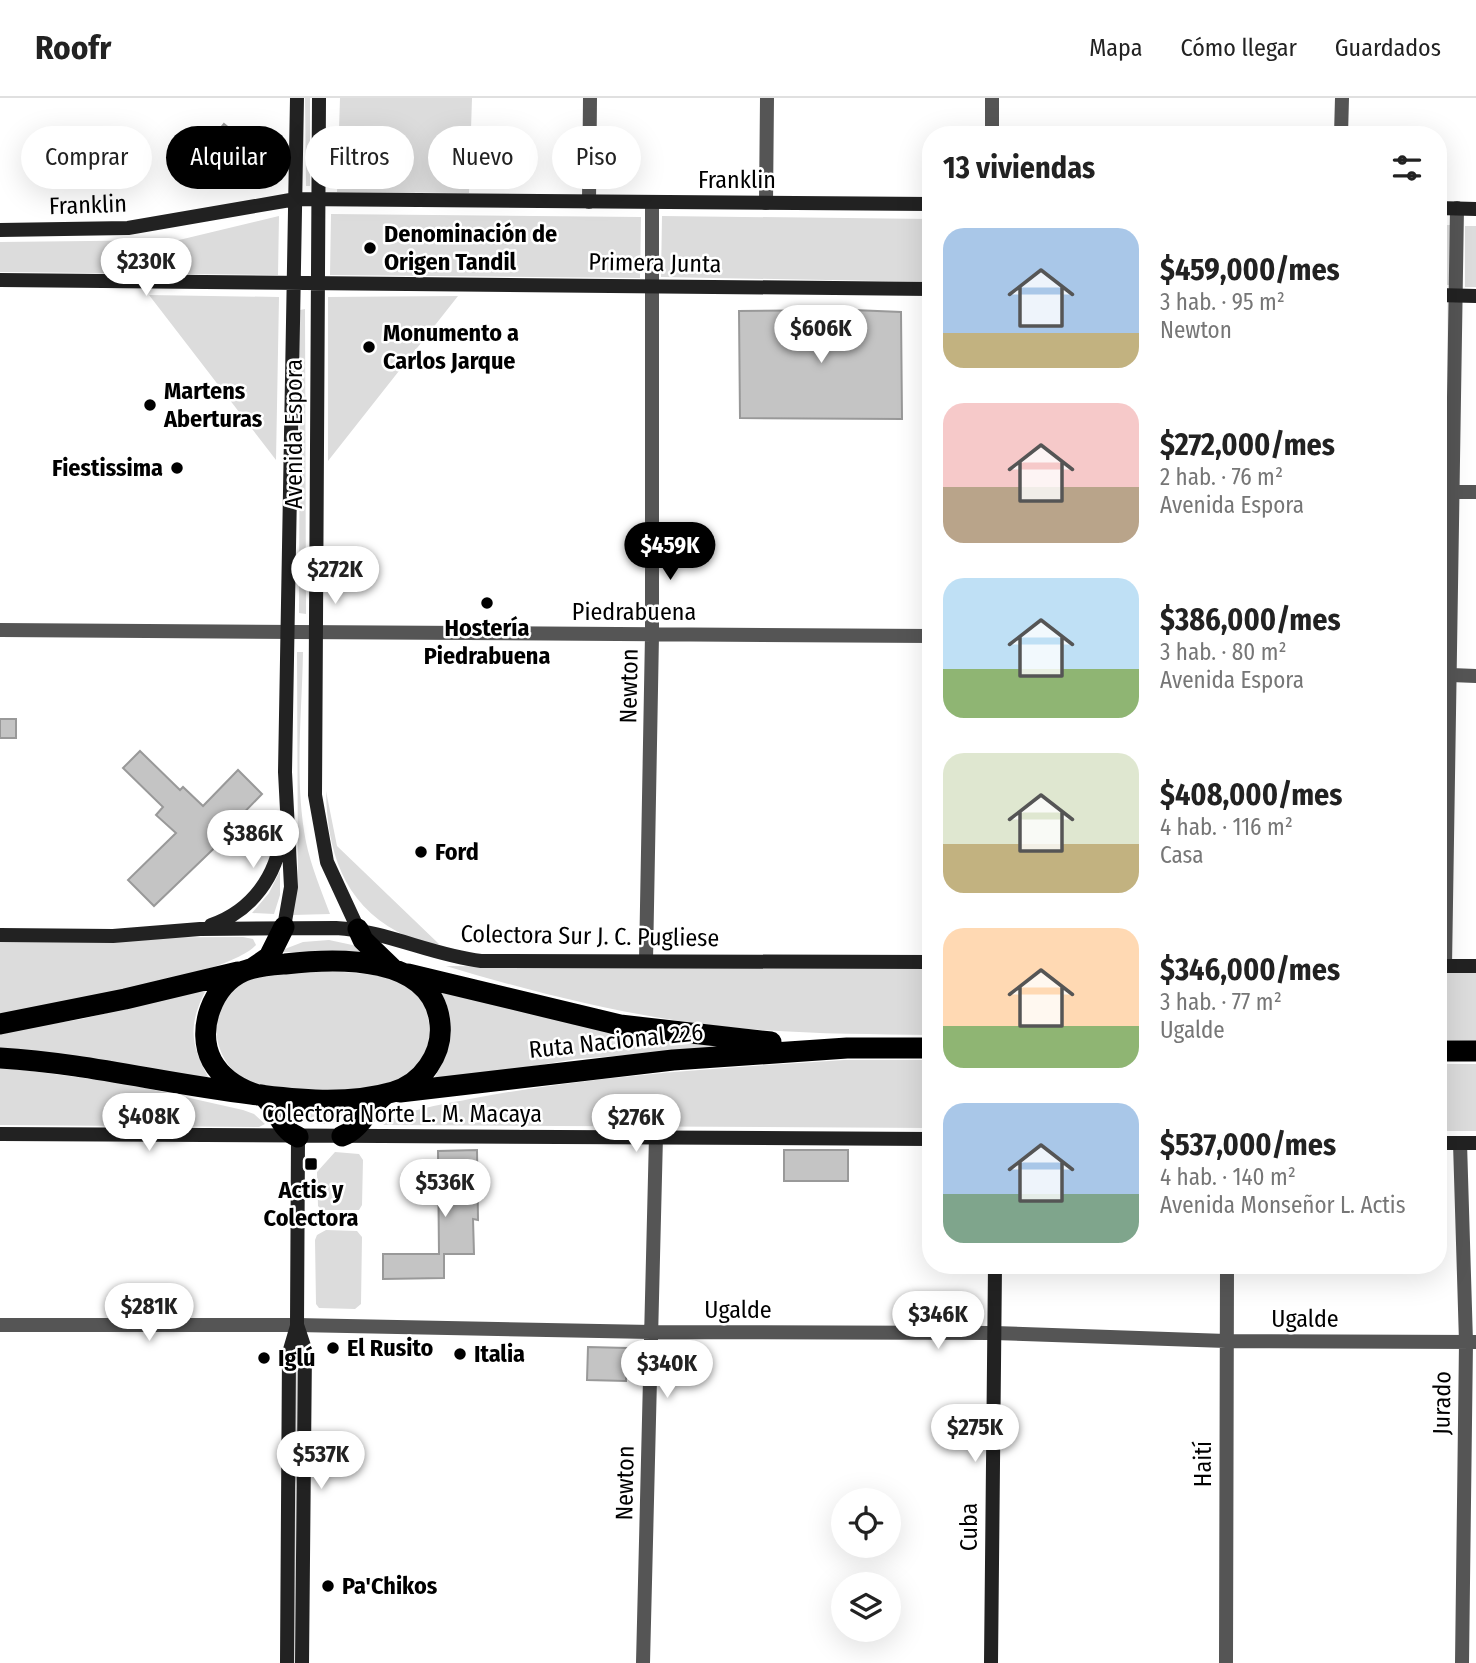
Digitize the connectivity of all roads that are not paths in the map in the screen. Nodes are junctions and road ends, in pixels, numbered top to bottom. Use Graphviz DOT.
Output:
graph roads {
  1 [pos="297,98"];
  2 [pos="319,98"];
  3 [pos="590,98"];
  4 [pos="767,98"];
  5 [pos="992,98"];
  6 [pos="1342,98"];
  7 [pos="992,126"];
  8 [pos="1342,126"];
  9 [pos="296,200"];
  10 [pos="317,200"];
  11 [pos="589,202"];
  12 [pos="652,202"];
  13 [pos="766,203"];
  14 [pos="922,204"];
  15 [pos="1447,208"];
  16 [pos="1457,208"];
  17 [pos="1476,209"];
  18 [pos="0,230"];
  19 [pos="0,280"];
  20 [pos="293,282"];
  21 [pos="316,282"];
  22 [pos="651,286"];
  23 [pos="922,289"];
  24 [pos="1447,295"];
  25 [pos="1456,295"];
  26 [pos="1476,296"];
  27 [pos="1447,472"];
  28 [pos="1447,492"];
  29 [pos="1476,492"];
  30 [pos="1447,529"];
  31 [pos="0,630"];
  32 [pos="286,632"];
  33 [pos="317,633"];
  34 [pos="652,635"];
  35 [pos="922,636"];
  36 [pos="1451,675"];
  37 [pos="1476,676"];
  38 [pos="1447,728"];
  39 [pos="285,801"];
  40 [pos="284,927"];
  41 [pos="200,929"];
  42 [pos="358,929"];
  43 [pos="0,935"];
  44 [pos="646,961"];
  45 [pos="922,962"];
  46 [pos="1447,966"];
  47 [pos="1476,966"];
  48 [pos="249,970"];
  49 [pos="396,970"];
  50 [pos="0,1024"];
  51 [pos="847,1048"];
  52 [pos="922,1048"];
  53 [pos="1447,1051"];
  54 [pos="1476,1051"];
  55 [pos="0,1058"];
  56 [pos="389,1093"];
  57 [pos="260,1095"];
  58 [pos="0,1134"];
  59 [pos="342,1136"];
  60 [pos="656,1136"];
  61 [pos="298,1137"];
  62 [pos="922,1139"];
  63 [pos="1447,1143"];
  64 [pos="1460,1143"];
  65 [pos="1476,1143"];
  66 [pos="995,1274"];
  67 [pos="1227,1274"];
  68 [pos="0,1325"];
  69 [pos="297,1325"];
  70 [pos="651,1332"];
  71 [pos="994,1333"];
  72 [pos="1226,1341"];
  73 [pos="1471,1342"];
  74 [pos="287,1663"];
  75 [pos="302,1663"];
  76 [pos="643,1663"];
  77 [pos="991,1663"];
  78 [pos="1226,1663"];
  79 [pos="1462,1663"];
  1 -- 9 [label="main road, Avenida Espora"];
  2 -- 10 [label="main road, Avenida Espora"];
  3 -- 11 [label="street"];
  4 -- 13 [label="street"];
  5 -- 7 [label="street"];
  6 -- 8 [label="street"];
  9 -- 10 [label="main road, Franklin"];
  9 -- 18 [label="main road, Franklin"];
  9 -- 20 [label="main road, Avenida Espora"];
  10 -- 11 [label="main road, Franklin"];
  10 -- 21 [label="main road, Avenida Espora"];
  11 -- 12 [label="main road, Franklin"];
  12 -- 13 [label="main road, Franklin"];
  12 -- 22 [label="street, Newton"];
  13 -- 14 [label="main road, Franklin"];
  15 -- 16 [label="main road"];
  16 -- 17 [label="main road"];
  16 -- 25 [label="street"];
  19 -- 20 [label="main road, Primera Junta"];
  20 -- 21 [label="main road, Primera Junta"];
  20 -- 32 [label="main road, Avenida Espora"];
  21 -- 22 [label="main road, Primera Junta"];
  21 -- 33 [label="main road, Avenida Espora"];
  22 -- 23 [label="main road, Primera Junta"];
  22 -- 34 [label="street, Newton"];
  24 -- 25 [label="main road"];
  25 -- 26 [label="main road"];
  25 -- 27 [label="street"];
  28 -- 29 [label="street"];
  30 -- 36 [label="street"];
  31 -- 32 [label="street, Piedrabuena"];
  32 -- 33 [label="street, Piedrabuena"];
  32 -- 39 [label="main road, Avenida Espora"];
  33 -- 34 [label="street, Piedrabuena"];
  33 -- 42 [label="main road, Avenida Espora"];
  34 -- 35 [label="street, Piedrabuena"];
  34 -- 44 [label="street, Newton"];
  36 -- 37 [label="street"];
  36 -- 38 [label="street"];
  39 -- 40 [label="main road, Avenida Espora"];
  39 -- 41 [label="main road"];
  40 -- 41 [label="main road, Colectora Sur J. C. Pugliese"];
  40 -- 42 [label="main road, Colectora Sur J. C. Pugliese"];
  40 -- 48 [label="highway"];
  41 -- 43 [label="main road, Colectora Sur J. C. Pugliese"];
  42 -- 44 [label="main road, Colectora Sur J. C. Pugliese"];
  42 -- 49 [label="highway"];
  44 -- 45 [label="main road, Colectora Sur J. C. Pugliese"];
  46 -- 47 [label="main road"];
  48 -- 49 [label="highway, Ruta Nacional 226"];
  48 -- 50 [label="highway, Ruta Nacional 226"];
  48 -- 57 [label="highway, Ruta Nacional 226"];
  49 -- 51 [label="highway, Ruta Nacional 226"];
  49 -- 56 [label="highway, Ruta Nacional 226"];
  51 -- 52 [label="highway, Ruta Nacional 226"];
  51 -- 56 [label="highway, Ruta Nacional 226"];
  53 -- 54 [label="highway"];
  55 -- 57 [label="highway, Ruta Nacional 226"];
  56 -- 57 [label="highway, Ruta Nacional 226"];
  56 -- 59 [label="highway"];
  57 -- 61 [label="highway"];
  58 -- 61 [label="main road, Colectora Norte L. M. Macaya"];
  59 -- 60 [label="main road, Colectora Norte L. M. Macaya"];
  59 -- 61 [label="main road, Colectora Norte L. M. Macaya"];
  60 -- 62 [label="main road, Colectora Norte L. M. Macaya"];
  60 -- 70 [label="street, Newton"];
  61 -- 69 [label="main road"];
  63 -- 64 [label="main road"];
  64 -- 65 [label="main road"];
  64 -- 73 [label="street, Jurado"];
  66 -- 71 [label="main road, Cuba"];
  67 -- 72 [label="street, Haití"];
  68 -- 69 [label="street, Ugalde"];
  69 -- 70 [label="street, Ugalde"];
  69 -- 74 [label="main road"];
  69 -- 75 [label="main road"];
  70 -- 71 [label="street, Ugalde"];
  70 -- 76 [label="street, Newton"];
  71 -- 72 [label="street, Ugalde"];
  71 -- 77 [label="main road, Cuba"];
  72 -- 73 [label="street, Ugalde"];
  72 -- 78 [label="street, Haití"];
  73 -- 79 [label="street, Jurado"];
}
